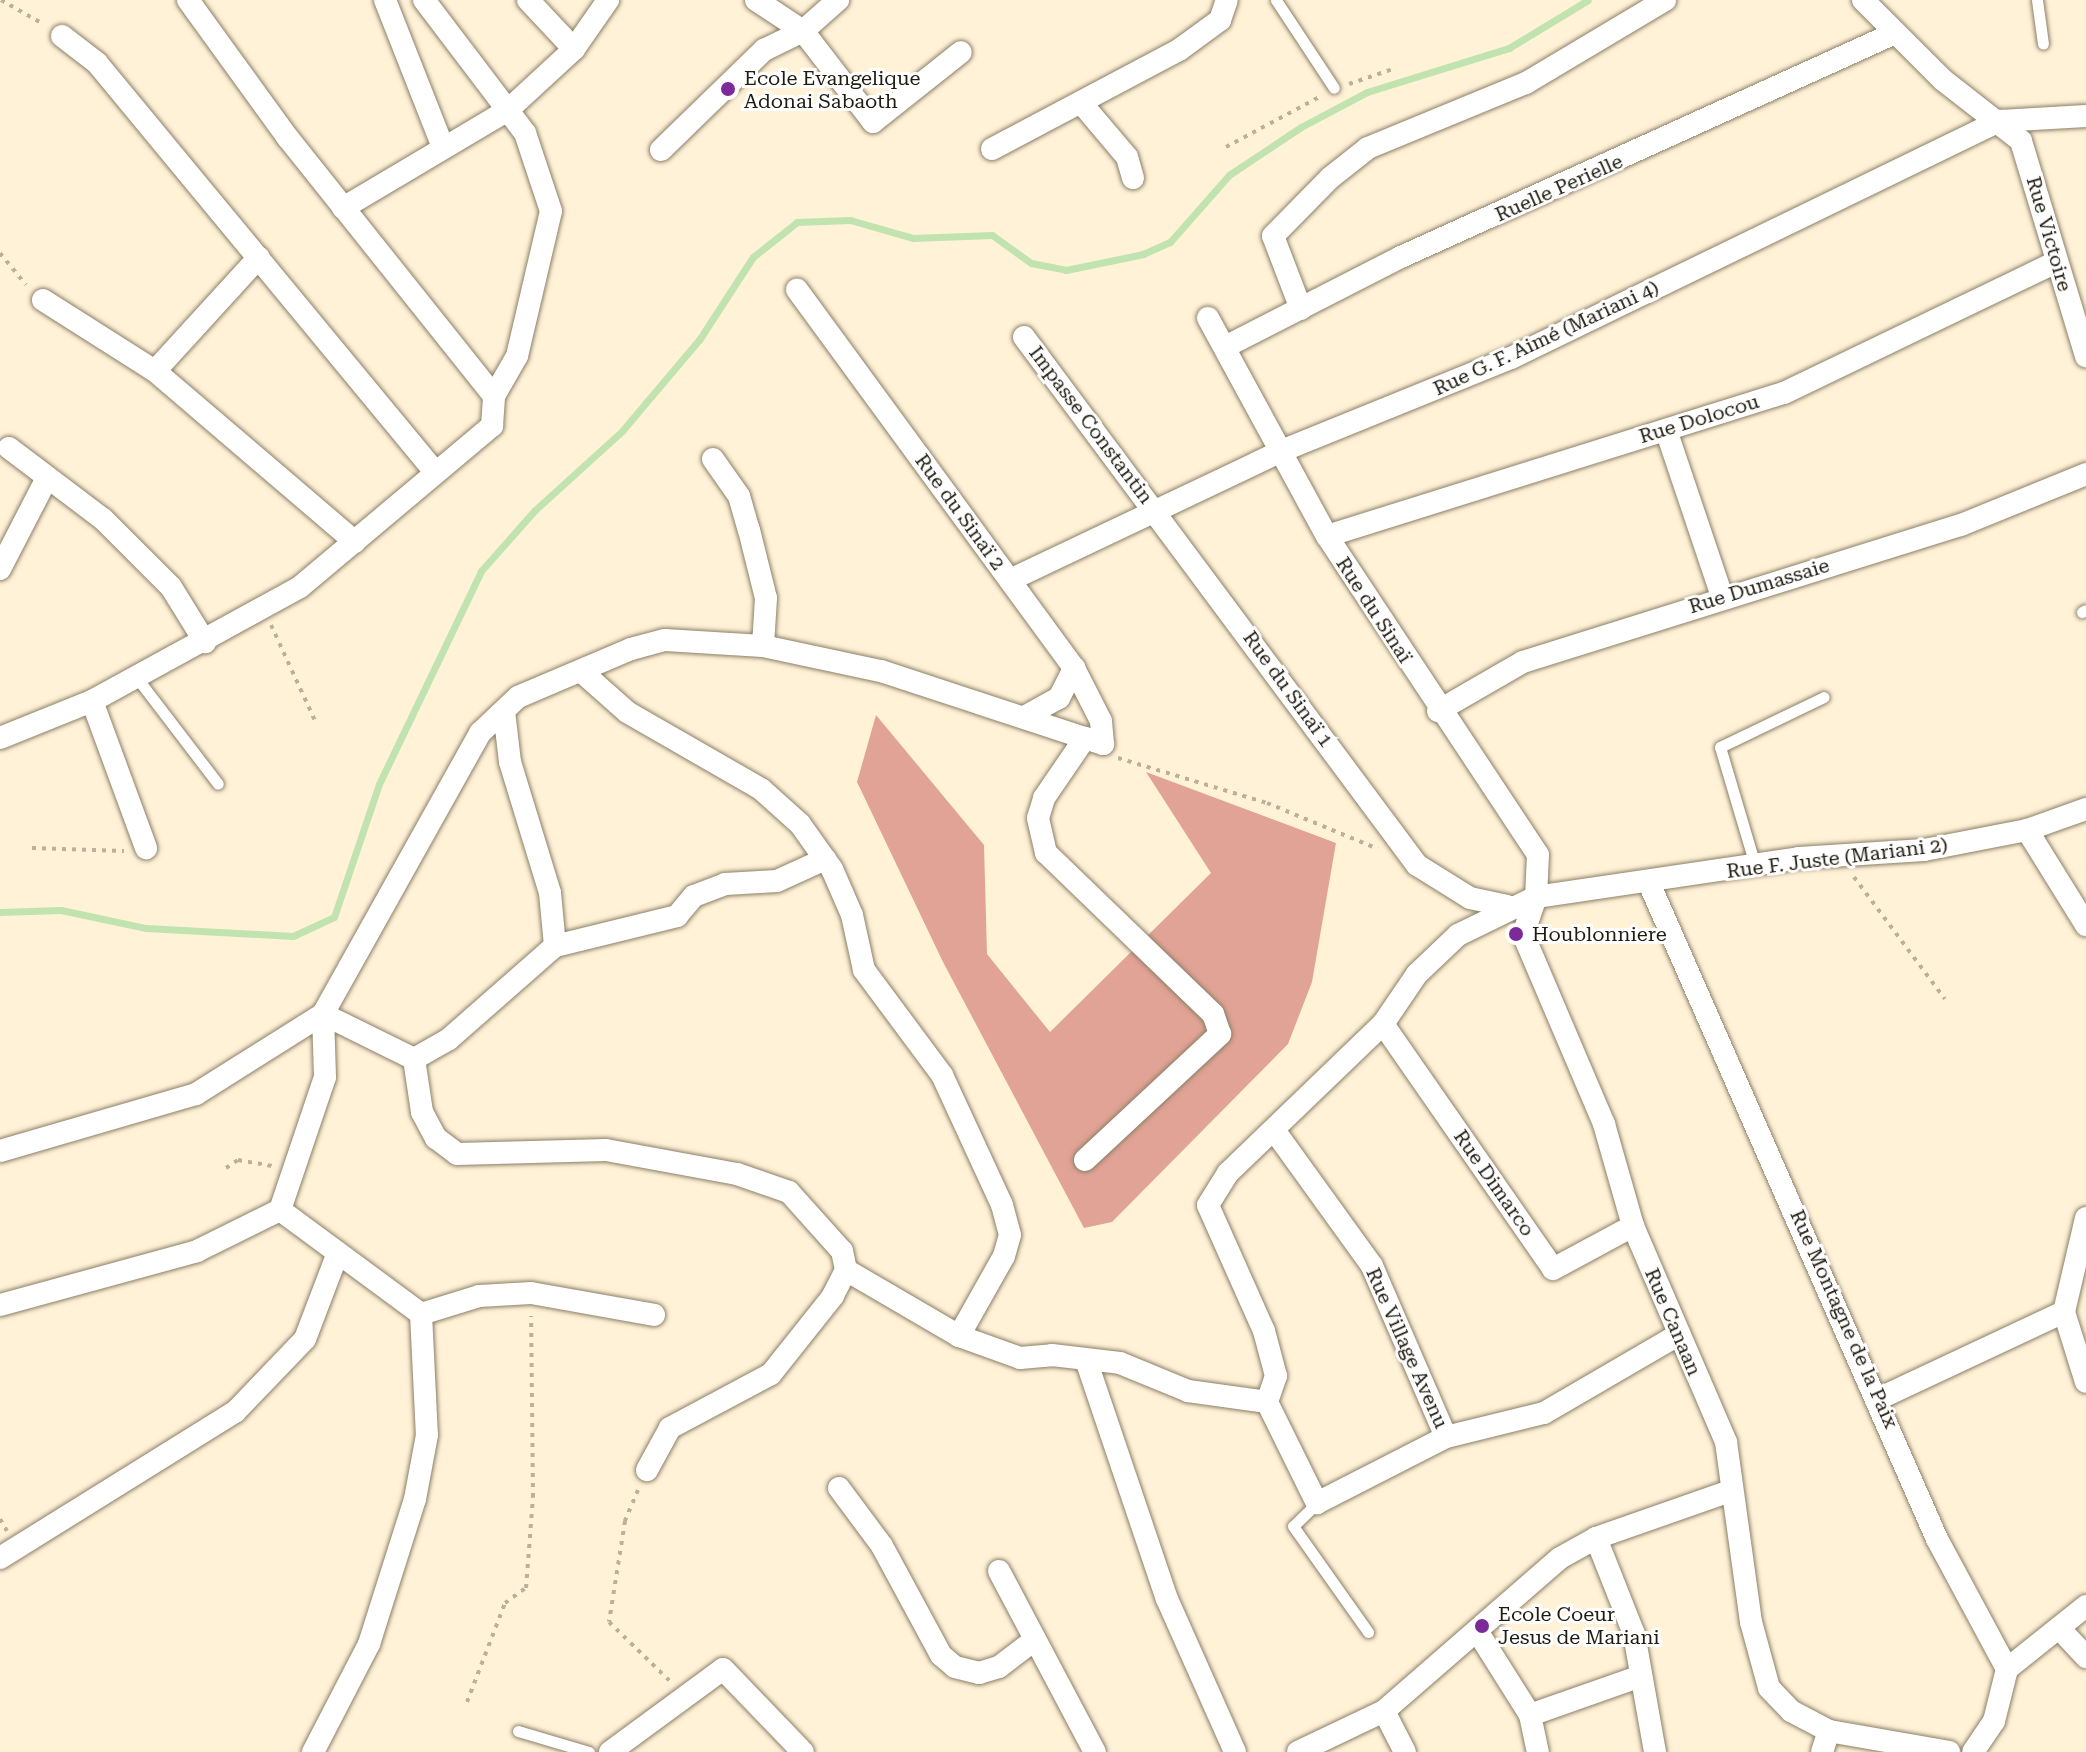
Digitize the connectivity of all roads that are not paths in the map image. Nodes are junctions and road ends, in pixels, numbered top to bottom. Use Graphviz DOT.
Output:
graph roads {
  1 [pos="188,0"];
  2 [pos="385,0"];
  3 [pos="424,0"];
  4 [pos="528,0"];
  5 [pos="608,0"];
  6 [pos="756,0"];
  7 [pos="838,0"];
  8 [pos="1227,0"];
  9 [pos="1276,0"];
  10 [pos="1665,0"];
  11 [pos="1863,0"];
  12 [pos="2037,0"];
  13 [pos="803,31"];
  14 [pos="1895,33"];
  15 [pos="62,36"];
  16 [pos="2043,44"];
  17 [pos="574,49"];
  18 [pos="961,52"];
  19 [pos="1334,88"];
  20 [pos="1083,105"];
  21 [pos="508,110"];
  22 [pos="2086,116"];
  23 [pos="1999,121"];
  24 [pos="442,145"];
  25 [pos="992,149"];
  26 [pos="661,150"];
  27 [pos="1133,178"];
  28 [pos="343,208"];
  29 [pos="259,257"];
  30 [pos="2056,262"];
  31 [pos="797,289"];
  32 [pos="43,300"];
  33 [pos="1301,309"];
  34 [pos="1208,318"];
  35 [pos="1024,337"];
  36 [pos="1225,347"];
  37 [pos="2086,356"];
  38 [pos="155,371"];
  39 [pos="494,396"];
  40 [pos="1666,430"];
  41 [pos="9,448"];
  42 [pos="1279,452"];
  43 [pos="713,459"];
  44 [pos="435,472"];
  45 [pos="2086,474"];
  46 [pos="47,478"];
  47 [pos="1159,513"];
  48 [pos="1327,536"];
  49 [pos="355,542"];
  50 [pos="0,569"];
  51 [pos="1010,580"];
  52 [pos="1722,596"];
  53 [pos="205,642"];
  54 [pos="763,646"];
  55 [pos="1074,668"];
  56 [pos="582,672"];
  57 [pos="137,678"];
  58 [pos="1824,697"];
  59 [pos="92,701"];
  60 [pos="504,711"];
  61 [pos="1438,711"];
  62 [pos="1026,716"];
  63 [pos="0,738"];
  64 [pos="1094,741"];
  65 [pos="218,784"];
  66 [pos="2086,809"];
  67 [pos="2027,830"];
  68 [pos="146,848"];
  69 [pos="825,859"];
  70 [pos="1755,865"];
  71 [pos="1649,883"];
  72 [pos="1536,897"];
  73 [pos="1507,906"];
  74 [pos="2086,925"];
  75 [pos="555,946"];
  76 [pos="323,1014"];
  77 [pos="1383,1024"];
  78 [pos="414,1059"];
  79 [pos="1274,1130"];
  80 [pos="0,1151"];
  81 [pos="1085,1160"];
  82 [pos="280,1210"];
  83 [pos="2086,1218"];
  84 [pos="1633,1226"];
  85 [pos="337,1255"];
  86 [pos="846,1270"];
  87 [pos="0,1305"];
  88 [pos="2064,1312"];
  89 [pos="421,1314"];
  90 [pos="654,1315"];
  91 [pos="1678,1335"];
  92 [pos="959,1336"];
  93 [pos="1086,1360"];
  94 [pos="2086,1382"];
  95 [pos="1880,1398"];
  96 [pos="1267,1402"];
  97 [pos="1446,1437"];
  98 [pos="647,1470"];
  99 [pos="839,1488"];
  100 [pos="1730,1491"];
  101 [pos="1317,1503"];
  102 [pos="1596,1538"];
  103 [pos="0,1558"];
  104 [pos="999,1571"];
  105 [pos="2086,1606"];
  106 [pos="2059,1628"];
  107 [pos="1368,1632"];
  108 [pos="1479,1634"];
  109 [pos="1033,1641"];
  110 [pos="2086,1657"];
  111 [pos="2007,1669"];
  112 [pos="1641,1676"];
  113 [pos="1384,1711"];
  114 [pos="1530,1715"];
  115 [pos="518,1731"];
  116 [pos="1826,1742"];
  117 [pos="313,1752"];
  118 [pos="589,1752"];
  119 [pos="610,1752"];
  120 [pos="803,1752"];
  121 [pos="1095,1752"];
  122 [pos="1235,1752"];
  123 [pos="1298,1752"];
  124 [pos="1405,1752"];
  125 [pos="1538,1752"];
  126 [pos="1655,1752"];
  127 [pos="1949,1752"];
  128 [pos="1973,1752"];
  1 -- 28 [label="street"];
  2 -- 24 [label="street"];
  3 -- 21 [label="street"];
  4 -- 17 [label="street"];
  5 -- 17 [label="street"];
  6 -- 13 [label="street"];
  7 -- 13 [label="street"];
  8 -- 20 [label="street"];
  9 -- 19 [label="lane"];
  10 -- 33 [label="street"];
  11 -- 14 [label="street, Rue Victoire"];
  12 -- 16 [label="lane"];
  13 -- 18 [label="street"];
  13 -- 26 [label="street"];
  14 -- 23 [label="street, Rue Victoire"];
  14 -- 33 [label="street, Ruelle Perielle"];
  15 -- 29 [label="street"];
  17 -- 21 [label="street"];
  20 -- 25 [label="street"];
  20 -- 27 [label="street"];
  21 -- 24 [label="street"];
  21 -- 39 [label="street"];
  22 -- 23 [label="street, Rue G. F. Aimé (Mariani 4)"];
  23 -- 30 [label="street, Rue Victoire"];
  23 -- 42 [label="street, Rue G. F. Aimé (Mariani 4)"];
  24 -- 28 [label="street"];
  28 -- 39 [label="street"];
  29 -- 38 [label="street"];
  29 -- 44 [label="street"];
  30 -- 37 [label="street, Rue Victoire"];
  30 -- 40 [label="street, Rue Dolocou"];
  31 -- 51 [label="street, Rue du Sinaï 2"];
  32 -- 38 [label="street"];
  33 -- 36 [label="street, Ruelle Perielle"];
  34 -- 36 [label="street, Rue du Sinaï"];
  35 -- 47 [label="street, Impasse Constantin"];
  36 -- 42 [label="street, Rue du Sinaï"];
  38 -- 49 [label="street"];
  39 -- 44 [label="street"];
  40 -- 48 [label="street, Rue Dolocou"];
  40 -- 52 [label="street"];
  41 -- 46 [label="street"];
  42 -- 47 [label="street, Rue G. F. Aimé (Mariani 4)"];
  42 -- 48 [label="street, Rue du Sinaï"];
  43 -- 54 [label="street"];
  44 -- 49 [label="street"];
  45 -- 52 [label="street, Rue Dumassaie"];
  46 -- 50 [label="street"];
  46 -- 53 [label="street"];
  47 -- 51 [label="street, Rue G. F. Aimé (Mariani 4)"];
  47 -- 73 [label="street, Rue du Sinaï 1"];
  48 -- 61 [label="street, Rue du Sinaï"];
  49 -- 53 [label="street"];
  51 -- 55 [label="street, Rue du Sinaï 2"];
  52 -- 61 [label="street, Rue Dumassaie"];
  53 -- 57 [label="street"];
  54 -- 56 [label="street"];
  54 -- 62 [label="street"];
  55 -- 62 [label="street"];
  55 -- 64 [label="street, Rue du Sinaï 2"];
  56 -- 60 [label="street"];
  56 -- 69 [label="street"];
  57 -- 59 [label="street"];
  57 -- 65 [label="lane"];
  58 -- 70 [label="lane"];
  59 -- 63 [label="street"];
  59 -- 68 [label="street"];
  60 -- 75 [label="street"];
  60 -- 76 [label="street"];
  61 -- 72 [label="street, Rue du Sinaï"];
  62 -- 64 [label="street"];
  64 -- 81 [label="street"];
  66 -- 67 [label="street, Rue F. Juste (Mariani 2)"];
  67 -- 70 [label="street, Rue F. Juste (Mariani 2)"];
  67 -- 74 [label="street"];
  69 -- 75 [label="street"];
  69 -- 92 [label="street"];
  70 -- 71 [label="street, Rue F. Juste (Mariani 2)"];
  71 -- 72 [label="street, Rue F. Juste (Mariani 2)"];
  71 -- 95 [label="street, Rue Montagne de la Paix"];
  72 -- 73 [label="street, Rue F. Juste (Mariani 2)"];
  72 -- 84 [label="street, Rue Canaan"];
  73 -- 77 [label="street, Rue F. Juste (Mariani 2)"];
  75 -- 78 [label="street"];
  76 -- 78 [label="street"];
  76 -- 80 [label="street"];
  76 -- 82 [label="street"];
  77 -- 79 [label="street, Rue F. Juste (Mariani 2)"];
  77 -- 84 [label="street, Rue Dimarco"];
  78 -- 86 [label="street"];
  79 -- 96 [label="street, Rue F. Juste (Mariani 2)"];
  79 -- 97 [label="street, Rue Village Avenu"];
  82 -- 85 [label="street"];
  82 -- 87 [label="street"];
  83 -- 88 [label="street"];
  84 -- 91 [label="street, Rue Canaan"];
  85 -- 89 [label="street"];
  85 -- 103 [label="street"];
  86 -- 92 [label="street"];
  86 -- 98 [label="street"];
  88 -- 94 [label="street"];
  88 -- 95 [label="street"];
  89 -- 90 [label="street"];
  89 -- 117 [label="street"];
  91 -- 97 [label="street, Rue Village Avenu"];
  91 -- 100 [label="street, Rue Canaan"];
  92 -- 93 [label="street"];
  93 -- 96 [label="street"];
  93 -- 122 [label="street"];
  95 -- 111 [label="street, Rue Montagne de la Paix"];
  96 -- 101 [label="street"];
  97 -- 101 [label="street"];
  99 -- 109 [label="street"];
  100 -- 102 [label="street"];
  100 -- 116 [label="street, Rue Canaan"];
  101 -- 107 [label="lane"];
  102 -- 108 [label="street"];
  102 -- 112 [label="street"];
  104 -- 109 [label="street"];
  105 -- 106 [label="street"];
  106 -- 110 [label="street"];
  106 -- 111 [label="street"];
  108 -- 113 [label="street"];
  108 -- 114 [label="street"];
  109 -- 121 [label="street"];
  111 -- 128 [label="street"];
  112 -- 114 [label="street"];
  112 -- 126 [label="street"];
  113 -- 123 [label="street"];
  113 -- 124 [label="street"];
  114 -- 125 [label="street"];
  115 -- 118 [label="lane"];
  116 -- 127 [label="street, Rue Canaan"];
  119 -- 120 [label="street"];
}
